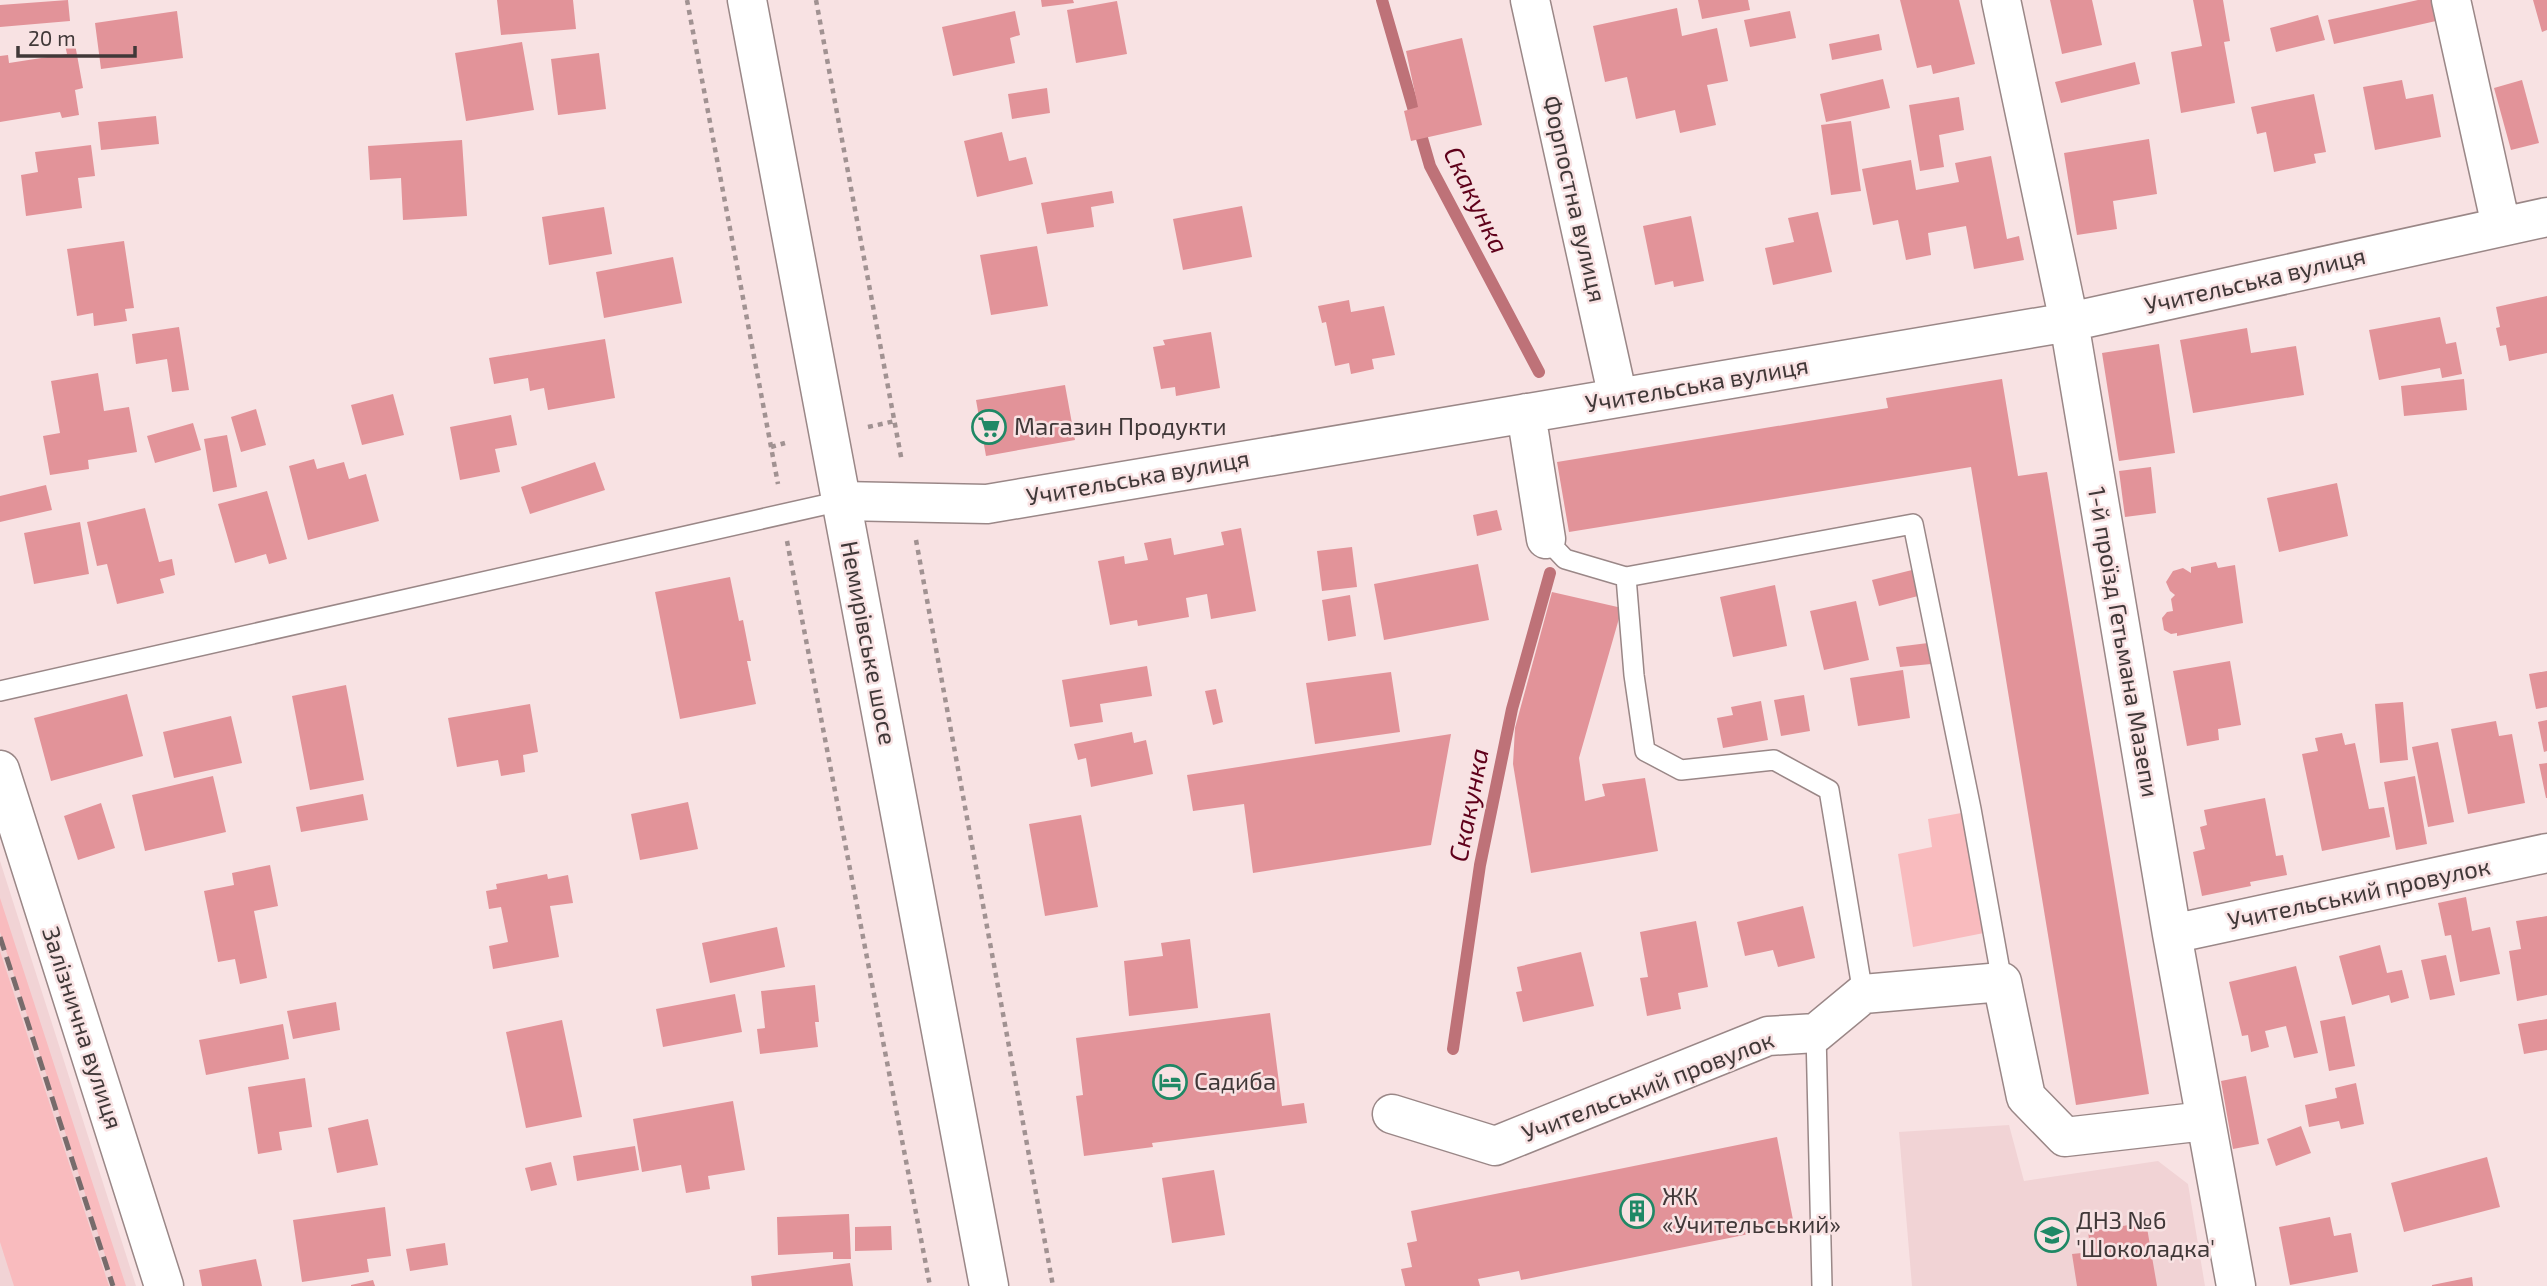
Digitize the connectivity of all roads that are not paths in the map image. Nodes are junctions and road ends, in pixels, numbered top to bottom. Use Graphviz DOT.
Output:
graph roads {
  1 [pos="747,0"];
  2 [pos="1530,0"];
  3 [pos="2001,0"];
  4 [pos="2451,0"];
  5 [pos="2547,217"];
  6 [pos="2501,226"];
  7 [pos="2069,322"];
  8 [pos="1618,398"];
  9 [pos="1526,413"];
  10 [pos="841,501"];
  11 [pos="1546,539"];
  12 [pos="1626,577"];
  13 [pos="0,691"];
  14 [pos="0,770"];
  15 [pos="2547,853"];
  16 [pos="2172,934"];
  17 [pos="2001,982"];
  18 [pos="1863,994"];
  19 [pos="1816,1033"];
  20 [pos="1392,1114"];
  21 [pos="2205,1121"];
  22 [pos="1817,1285"];
  23 [pos="164,1286"];
  24 [pos="989,1286"];
  25 [pos="2236,1286"];
  1 -- 10 [label="street, Немирівське шосе"];
  2 -- 8 [label="street, Форпостна вулиця"];
  3 -- 7 [label="street, 1-й проїзд Гетьмана Мазепи"];
  4 -- 6 [label="street"];
  5 -- 6 [label="street, Учительська вулиця"];
  6 -- 7 [label="street, Учительська вулиця"];
  7 -- 8 [label="street, Учительська вулиця"];
  7 -- 16 [label="street, 1-й проїзд Гетьмана Мазепи"];
  8 -- 9 [label="street, Учительська вулиця"];
  9 -- 10 [label="street, Учительська вулиця"];
  9 -- 11 [label="street"];
  10 -- 13 [label="lane"];
  10 -- 24 [label="street, Немирівське шосе"];
  11 -- 12 [label="lane"];
  12 -- 17 [label="lane"];
  12 -- 18 [label="lane"];
  14 -- 23 [label="street, Залізнична вулиця"];
  15 -- 16 [label="street, Учительський провулок"];
  16 -- 21 [label="street, 1-й проїзд Гетьмана Мазепи"];
  17 -- 18 [label="street"];
  17 -- 21 [label="street"];
  18 -- 19 [label="street"];
  19 -- 20 [label="street, Учительський провулок"];
  19 -- 22 [label="lane"];
  21 -- 25 [label="street, 1-й проїзд Гетьмана Мазепи"];
}
